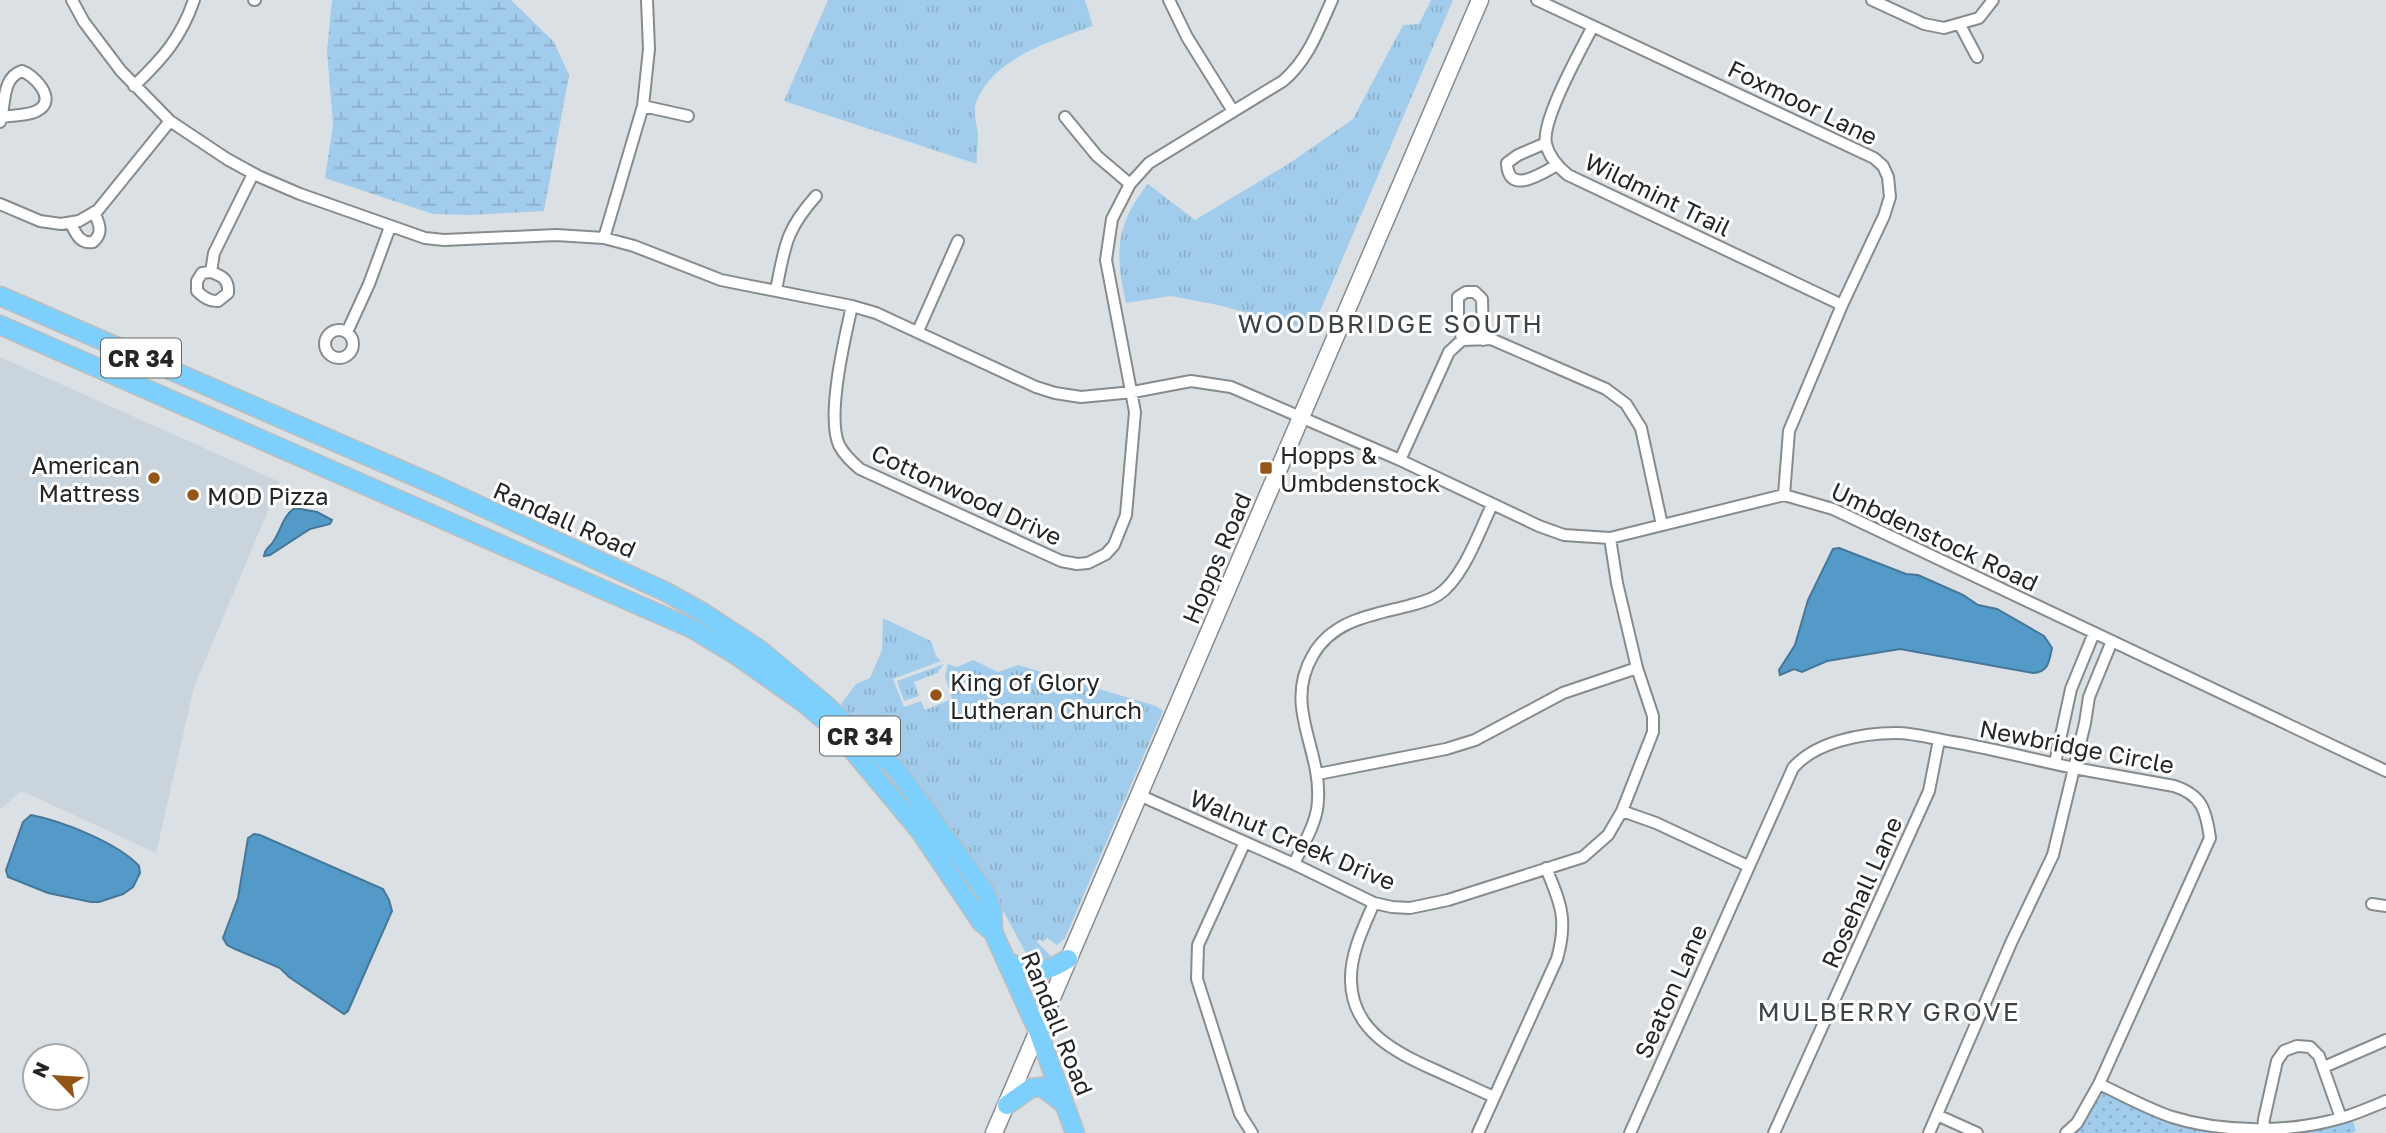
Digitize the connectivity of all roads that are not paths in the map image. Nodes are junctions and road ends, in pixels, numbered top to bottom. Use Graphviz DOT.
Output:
graph roads {
  1 [pos="72,0"];
  2 [pos="194,0"];
  3 [pos="647,0"];
  4 [pos="1168,0"];
  5 [pos="1332,0"];
  6 [pos="1480,0"];
  7 [pos="1538,0"];
  8 [pos="1872,0"];
  9 [pos="1993,0"];
  10 [pos="1960,25"];
  11 [pos="1593,26"];
  12 [pos="1977,57"];
  13 [pos="134,86"];
  14 [pos="643,106"];
  15 [pos="1233,111"];
  16 [pos="688,116"];
  17 [pos="1065,117"];
  18 [pos="1,120"];
  19 [pos="170,121"];
  20 [pos="1546,143"];
  21 [pos="1556,165"];
  22 [pos="253,174"];
  23 [pos="1130,184"];
  24 [pos="816,196"];
  25 [pos="0,204"];
  26 [pos="94,212"];
  27 [pos="71,224"];
  28 [pos="390,227"];
  29 [pos="604,238"];
  30 [pos="958,241"];
  31 [pos="211,272"];
  32 [pos="776,290"];
  33 [pos="0,296"];
  34 [pos="1842,305"];
  35 [pos="852,306"];
  36 [pos="0,325"];
  37 [pos="918,331"];
  38 [pos="346,332"];
  39 [pos="1462,340"];
  40 [pos="1483,340"];
  41 [pos="1133,392"];
  42 [pos="1300,418"];
  43 [pos="1400,460"];
  44 [pos="1784,495"];
  45 [pos="1492,505"];
  46 [pos="1662,525"];
  47 [pos="1610,538"];
  48 [pos="2094,633"];
  49 [pos="2112,641"];
  50 [pos="1637,668"];
  51 [pos="1939,740"];
  52 [pos="2055,763"];
  53 [pos="2073,768"];
  54 [pos="2386,771"];
  55 [pos="1318,774"];
  56 [pos="1139,795"];
  57 [pos="1622,811"];
  58 [pos="1245,842"];
  59 [pos="1294,864"];
  60 [pos="1748,866"];
  61 [pos="1546,868"];
  62 [pos="1374,903"];
  63 [pos="2372,904"];
  64 [pos="2386,905"];
  65 [pos="993,932"];
  66 [pos="1068,959"];
  67 [pos="1007,962"];
  68 [pos="1038,1031"];
  69 [pos="2386,1040"];
  70 [pos="2323,1067"];
  71 [pos="2099,1084"];
  72 [pos="1494,1097"];
  73 [pos="2386,1101"];
  74 [pos="1064,1104"];
  75 [pos="1007,1105"];
  76 [pos="1937,1115"];
  77 [pos="2341,1118"];
  78 [pos="2263,1131"];
  79 [pos="994,1133"];
  80 [pos="1075,1133"];
  81 [pos="1252,1133"];
  82 [pos="1478,1133"];
  83 [pos="1630,1133"];
  84 [pos="1774,1133"];
  85 [pos="1929,1133"];
  86 [pos="1977,1133"];
  87 [pos="2066,1133"];
  1 -- 13 [label="street, Umbdenstock Road"];
  2 -- 13 [label="street"];
  3 -- 14 [label="street"];
  4 -- 15 [label="street"];
  5 -- 15 [label="street, Cottonwood Drive"];
  6 -- 42 [label="main road, Hopps Road"];
  7 -- 11 [label="street, Foxmoor Lane"];
  8 -- 10 [label="street"];
  9 -- 10 [label="street"];
  10 -- 12 [label="street"];
  11 -- 20 [label="street"];
  11 -- 34 [label="street, Foxmoor Lane"];
  13 -- 19 [label="street, Umbdenstock Road"];
  14 -- 16 [label="street"];
  14 -- 29 [label="street"];
  15 -- 23 [label="street, Cottonwood Drive"];
  17 -- 23 [label="street"];
  18 -- 18 [label="street"];
  19 -- 22 [label="street, Umbdenstock Road"];
  19 -- 26 [label="street"];
  20 -- 21 [label="street, Wildmint Trail"];
  20 -- 21 [label="street"];
  21 -- 34 [label="street, Wildmint Trail"];
  22 -- 28 [label="street, Umbdenstock Road"];
  22 -- 31 [label="street"];
  23 -- 41 [label="street, Cottonwood Drive"];
  24 -- 32 [label="street"];
  25 -- 27 [label="street"];
  26 -- 27 [label="street"];
  26 -- 27 [label="street"];
  28 -- 29 [label="street, Umbdenstock Road"];
  28 -- 38 [label="street"];
  29 -- 32 [label="street, Umbdenstock Road"];
  30 -- 37 [label="street"];
  32 -- 35 [label="street, Umbdenstock Road"];
  33 -- 65 [label="main road, Randall Road / CR 34"];
  34 -- 44 [label="street, Foxmoor Lane"];
  35 -- 37 [label="street, Umbdenstock Road"];
  35 -- 41 [label="street, Cottonwood Drive"];
  36 -- 65 [label="main road, Randall Road / CR 34"];
  37 -- 41 [label="street, Umbdenstock Road"];
  39 -- 40 [label="street"];
  39 -- 40 [label="street"];
  39 -- 43 [label="street"];
  40 -- 46 [label="street"];
  41 -- 42 [label="street, Umbdenstock Road"];
  42 -- 43 [label="street, Umbdenstock Road"];
  42 -- 56 [label="main road, Hopps Road"];
  43 -- 45 [label="street, Umbdenstock Road"];
  44 -- 46 [label="street, Umbdenstock Road"];
  44 -- 48 [label="street, Umbdenstock Road"];
  45 -- 47 [label="street, Umbdenstock Road"];
  45 -- 55 [label="street"];
  46 -- 47 [label="street, Umbdenstock Road"];
  47 -- 50 [label="street, Walnut Creek Drive"];
  48 -- 49 [label="street, Umbdenstock Road"];
  48 -- 52 [label="street"];
  49 -- 53 [label="street"];
  49 -- 54 [label="street, Umbdenstock Road"];
  50 -- 55 [label="street"];
  50 -- 57 [label="street, Walnut Creek Drive"];
  51 -- 52 [label="street, Newbridge Circle"];
  51 -- 60 [label="street, Newbridge Circle"];
  51 -- 84 [label="street, Rosehall Lane"];
  52 -- 53 [label="street, Newbridge Circle"];
  53 -- 71 [label="street, Newbridge Circle"];
  53 -- 76 [label="street"];
  55 -- 59 [label="street"];
  56 -- 58 [label="street, Walnut Creek Drive"];
  56 -- 66 [label="main road, Hopps Road"];
  57 -- 60 [label="street"];
  57 -- 61 [label="street, Walnut Creek Drive"];
  58 -- 59 [label="street, Walnut Creek Drive"];
  58 -- 81 [label="street"];
  59 -- 62 [label="street, Walnut Creek Drive"];
  60 -- 83 [label="street, Seaton Lane"];
  61 -- 62 [label="street, Walnut Creek Drive"];
  61 -- 72 [label="street"];
  62 -- 72 [label="street"];
  63 -- 64 [label="street"];
  65 -- 67 [label="main road, Randall Road / CR 34"];
  66 -- 67 [label="main road"];
  66 -- 68 [label="main road, Hopps Road"];
  67 -- 68 [label="main road, Randall Road / CR 34"];
  68 -- 74 [label="main road, Randall Road / CR 34"];
  68 -- 75 [label="main road, Hopps Road"];
  69 -- 70 [label="street"];
  70 -- 77 [label="street"];
  70 -- 78 [label="street"];
  71 -- 78 [label="street"];
  71 -- 87 [label="street, Newbridge Circle"];
  72 -- 82 [label="street"];
  73 -- 77 [label="street"];
  74 -- 75 [label="main road"];
  74 -- 80 [label="main road, Randall Road / CR 34"];
  75 -- 79 [label="main road, Hopps Road"];
  76 -- 85 [label="street"];
  76 -- 86 [label="street"];
  77 -- 78 [label="street"];
}
